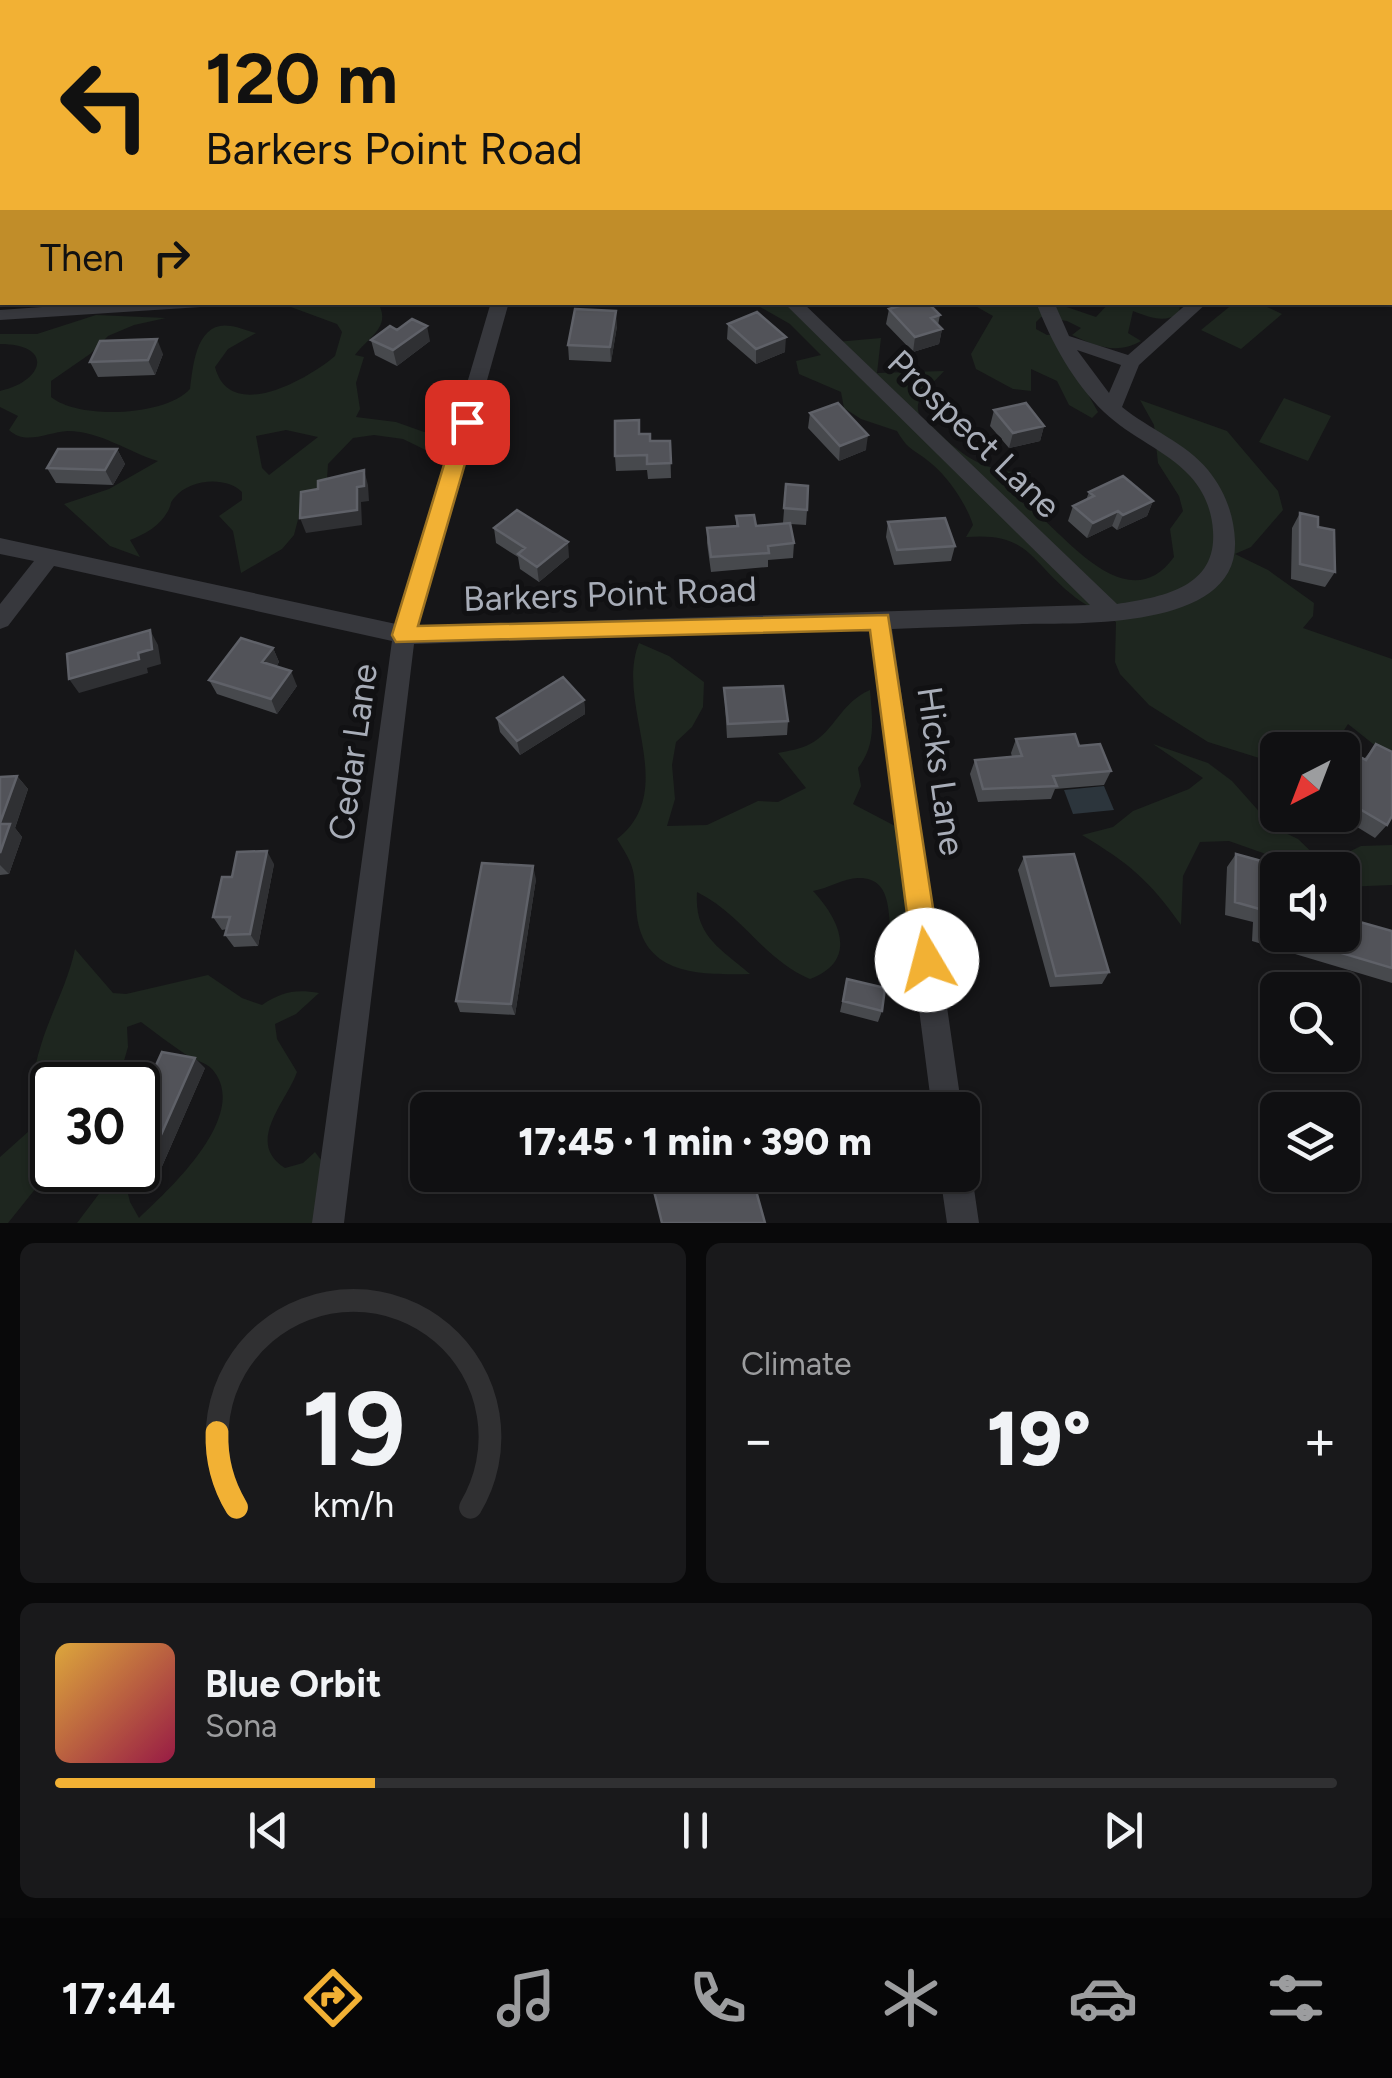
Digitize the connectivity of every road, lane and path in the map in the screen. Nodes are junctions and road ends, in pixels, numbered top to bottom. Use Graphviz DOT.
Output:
graph roads {
  1 [pos="155,305"];
  2 [pos="499,305"];
  3 [pos="794,305"];
  4 [pos="1046,305"];
  5 [pos="1197,305"];
  6 [pos="0,315"];
  7 [pos="1064,340"];
  8 [pos="1131,362"];
  9 [pos="1112,409"];
  10 [pos="0,546"];
  11 [pos="50,556"];
  12 [pos="1112,613"];
  13 [pos="0,620"];
  14 [pos="880,621"];
  15 [pos="404,635"];
  16 [pos="945,1092"];
  17 [pos="958,1192"];
  18 [pos="328,1223"];
  19 [pos="963,1223"];
  1 -- 6 [label="street"];
  2 -- 15 [label="street, Cedar Lane"];
  3 -- 12 [label="street, Prospect Lane"];
  4 -- 7 [label="street"];
  5 -- 8 [label="street"];
  7 -- 8 [label="street"];
  7 -- 9 [label="street"];
  8 -- 9 [label="street"];
  9 -- 12 [label="street, Barkers Point Road"];
  10 -- 11 [label="street, Barkers Point Road"];
  11 -- 13 [label="street"];
  11 -- 15 [label="street, Barkers Point Road"];
  12 -- 14 [label="street, Barkers Point Road"];
  14 -- 15 [label="street, Barkers Point Road"];
  14 -- 16 [label="street, Hicks Lane"];
  15 -- 18 [label="street, Cedar Lane"];
  17 -- 19 [label="street"];
}
